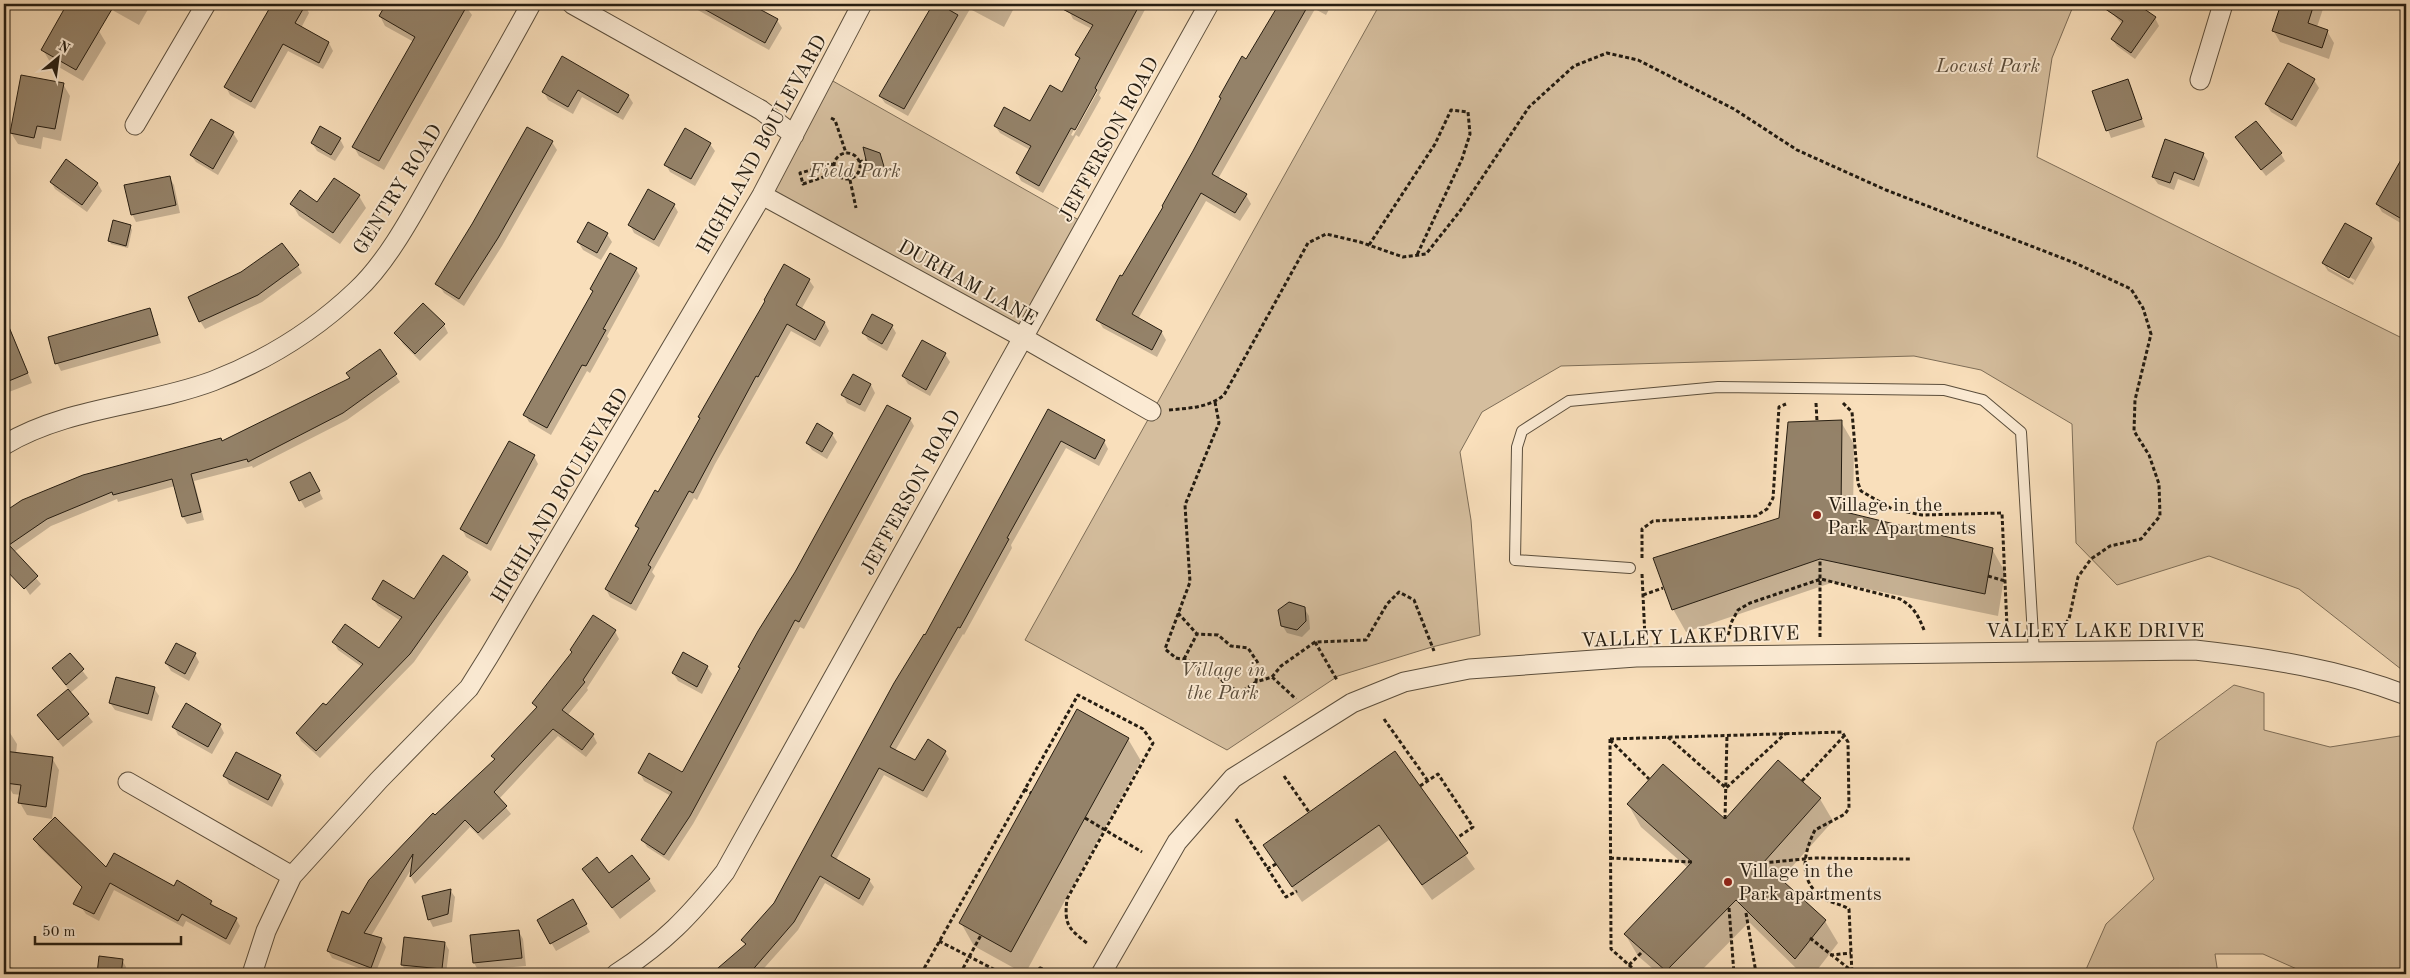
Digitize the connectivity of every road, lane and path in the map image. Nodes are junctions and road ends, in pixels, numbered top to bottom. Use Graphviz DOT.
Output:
graph roads {
  1 [pos="206,4"];
  2 [pos="531,4"];
  3 [pos="572,4"];
  4 [pos="862,4"];
  5 [pos="1209,4"];
  6 [pos="2223,4"];
  7 [pos="2200,80"];
  8 [pos="831,118"];
  9 [pos="136,125"];
  10 [pos="794,135"];
  11 [pos="846,153"];
  12 [pos="866,160"];
  13 [pos="859,162"];
  14 [pos="833,164"];
  15 [pos="835,173"];
  16 [pos="850,179"];
  17 [pos="762,195"];
  18 [pos="856,208"];
  19 [pos="1369,245"];
  20 [pos="1417,255"];
  21 [pos="1022,337"];
  22 [pos="1215,402"];
  23 [pos="1792,404"];
  24 [pos="1808,404"];
  25 [pos="1816,404"];
  26 [pos="1825,404"];
  27 [pos="1834,404"];
  28 [pos="1151,412"];
  29 [pos="1817,421"];
  30 [pos="4,446"];
  31 [pos="1820,559"];
  32 [pos="1642,560"];
  33 [pos="1630,568"];
  34 [pos="1642,568"];
  35 [pos="1988,576"];
  36 [pos="1821,579"];
  37 [pos="2005,581"];
  38 [pos="1664,588"];
  39 [pos="1643,594"];
  40 [pos="1178,613"];
  41 [pos="2007,627"];
  42 [pos="2057,627"];
  43 [pos="1924,630"];
  44 [pos="1197,634"];
  45 [pos="1728,635"];
  46 [pos="1645,638"];
  47 [pos="1315,642"];
  48 [pos="1434,651"];
  49 [pos="2034,653"];
  50 [pos="1818,655"];
  51 [pos="1184,659"];
  52 [pos="1272,677"];
  53 [pos="1337,680"];
  54 [pos="1256,682"];
  55 [pos="2406,695"];
  56 [pos="1296,699"];
  57 [pos="1384,719"];
  58 [pos="1787,732"];
  59 [pos="1727,734"];
  60 [pos="1844,736"];
  61 [pos="1667,737"];
  62 [pos="1610,739"];
  63 [pos="1284,776"];
  64 [pos="1428,780"];
  65 [pos="1649,780"];
  66 [pos="1802,781"];
  67 [pos="128,782"];
  68 [pos="1420,786"];
  69 [pos="1726,788"];
  70 [pos="1024,789"];
  71 [pos="1031,793"];
  72 [pos="1309,812"];
  73 [pos="1085,818"];
  74 [pos="1236,819"];
  75 [pos="1725,819"];
  76 [pos="1105,830"];
  77 [pos="1457,838"];
  78 [pos="1142,852"];
  79 [pos="1610,858"];
  80 [pos="1803,859"];
  81 [pos="1911,859"];
  82 [pos="1692,862"];
  83 [pos="1762,863"];
  84 [pos="1276,864"];
  85 [pos="1267,868"];
  86 [pos="292,876"];
  87 [pos="1297,891"];
  88 [pos="1729,908"];
  89 [pos="1746,913"];
  90 [pos="981,936"];
  91 [pos="1810,938"];
  92 [pos="938,941"];
  93 [pos="1088,944"];
  94 [pos="1643,951"];
  95 [pos="1851,953"];
  96 [pos="1829,955"];
  97 [pos="969,957"];
  98 [pos="1629,965"];
  99 [pos="1852,973"];
  100 [pos="252,974"];
  101 [pos="616,974"];
  102 [pos="920,974"];
  103 [pos="960,974"];
  104 [pos="1002,974"];
  105 [pos="1027,974"];
  106 [pos="1057,974"];
  107 [pos="1102,974"];
  108 [pos="1640,974"];
  109 [pos="1734,974"];
  1 -- 9 [label="street"];
  2 -- 30 [label="street, GENTRY ROAD"];
  3 -- 10 [label="street"];
  4 -- 10 [label="street, HIGHLAND BOULEVARD"];
  5 -- 21 [label="street, JEFFERSON ROAD"];
  6 -- 7 [label="street"];
  8 -- 11 [label="path"];
  10 -- 17 [label="street, HIGHLAND BOULEVARD"];
  11 -- 13 [label="path"];
  11 -- 14 [label="path"];
  12 -- 13 [label="path"];
  13 -- 16 [label="path"];
  14 -- 15 [label="path"];
  14 -- 15 [label="path"];
  15 -- 16 [label="path"];
  16 -- 18 [label="path"];
  17 -- 21 [label="street, DURHAM LANE"];
  17 -- 86 [label="street, HIGHLAND BOULEVARD"];
  19 -- 20 [label="path"];
  19 -- 20 [label="path"];
  19 -- 22 [label="path"];
  20 -- 42 [label="path"];
  21 -- 28 [label="street, DURHAM LANE"];
  21 -- 101 [label="street, JEFFERSON ROAD"];
  22 -- 28 [label="path"];
  22 -- 40 [label="path"];
  23 -- 32 [label="path"];
  24 -- 25 [label="path"];
  25 -- 26 [label="path"];
  25 -- 29 [label="path"];
  27 -- 37 [label="path"];
  31 -- 36 [label="path"];
  33 -- 49 [label="lane"];
  34 -- 39 [label="path"];
  35 -- 37 [label="path"];
  36 -- 43 [label="path"];
  36 -- 45 [label="path"];
  36 -- 50 [label="path"];
  37 -- 41 [label="path"];
  38 -- 39 [label="path"];
  39 -- 46 [label="path"];
  40 -- 44 [label="path"];
  40 -- 51 [label="path"];
  44 -- 51 [label="path"];
  44 -- 54 [label="path"];
  47 -- 48 [label="path"];
  47 -- 52 [label="path"];
  47 -- 53 [label="path"];
  49 -- 50 [label="street, VALLEY LAKE DRIVE"];
  49 -- 55 [label="street, VALLEY LAKE DRIVE"];
  50 -- 107 [label="street, VALLEY LAKE DRIVE"];
  51 -- 54 [label="path"];
  52 -- 54 [label="path"];
  52 -- 56 [label="path"];
  57 -- 64 [label="path"];
  58 -- 59 [label="path"];
  58 -- 60 [label="path"];
  58 -- 69 [label="path"];
  59 -- 61 [label="path"];
  59 -- 69 [label="path"];
  60 -- 66 [label="path"];
  60 -- 80 [label="path"];
  61 -- 62 [label="path"];
  61 -- 69 [label="path"];
  62 -- 65 [label="path"];
  62 -- 79 [label="path"];
  63 -- 72 [label="path"];
  64 -- 68 [label="path"];
  64 -- 77 [label="path"];
  67 -- 86 [label="street"];
  69 -- 75 [label="path"];
  70 -- 71 [label="path"];
  70 -- 76 [label="path"];
  70 -- 92 [label="path"];
  73 -- 76 [label="path"];
  74 -- 85 [label="path"];
  76 -- 78 [label="path"];
  76 -- 93 [label="path"];
  79 -- 82 [label="path"];
  79 -- 98 [label="path"];
  80 -- 81 [label="path"];
  80 -- 83 [label="path"];
  80 -- 95 [label="path"];
  84 -- 85 [label="path"];
  85 -- 87 [label="path"];
  86 -- 100 [label="street, HIGHLAND BOULEVARD"];
  88 -- 109 [label="path"];
  89 -- 99 [label="path"];
  90 -- 97 [label="path"];
  91 -- 96 [label="path"];
  92 -- 97 [label="path"];
  92 -- 102 [label="path"];
  94 -- 98 [label="path"];
  95 -- 96 [label="path"];
  95 -- 99 [label="path"];
  96 -- 99 [label="path"];
  97 -- 103 [label="path"];
  97 -- 104 [label="path"];
  98 -- 108 [label="path"];
  105 -- 106 [label="path"];
}
